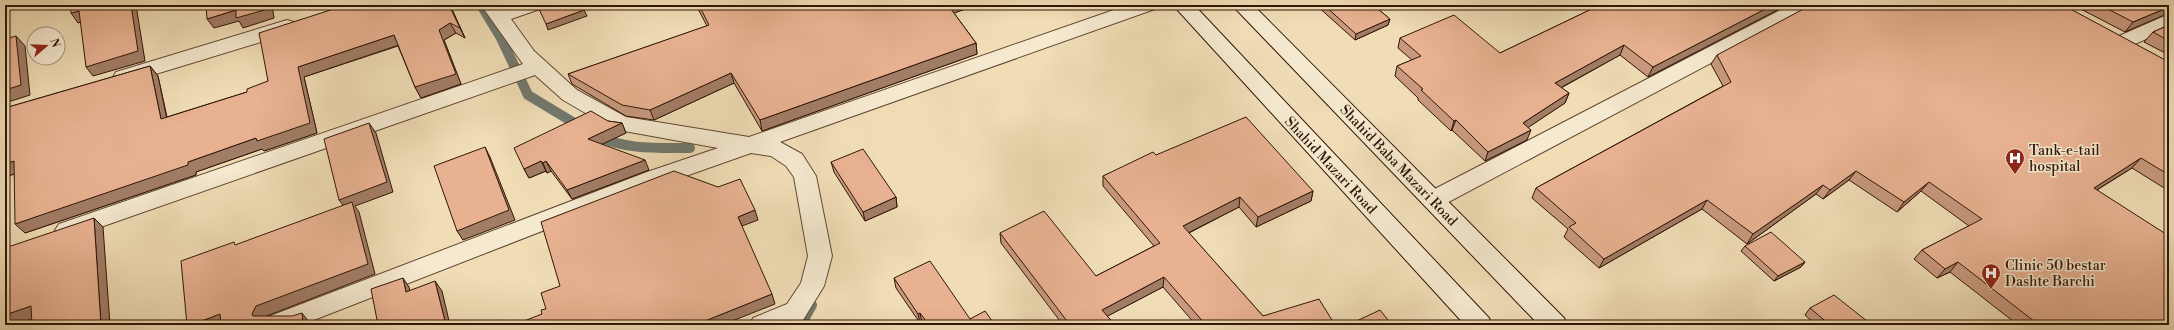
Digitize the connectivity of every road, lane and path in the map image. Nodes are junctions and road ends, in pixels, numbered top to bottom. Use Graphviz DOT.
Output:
graph roads {
  1 [pos="533,5"];
  2 [pos="1148,5"];
  3 [pos="1183,5"];
  4 [pos="1242,5"];
  5 [pos="1806,5"];
  6 [pos="495,11"];
  7 [pos="306,21"];
  8 [pos="2169,21"];
  9 [pos="2144,52"];
  10 [pos="538,66"];
  11 [pos="103,83"];
  12 [pos="748,145"];
  13 [pos="1433,200"];
  14 [pos="50,236"];
  15 [pos="792,317"];
  16 [pos="274,325"];
  17 [pos="762,325"];
  18 [pos="1480,325"];
  19 [pos="1556,325"];
  1 -- 6 [label="street"];
  2 -- 12 [label="street"];
  3 -- 18 [label="street, Shahid Mazari Road"];
  4 -- 13 [label="street, Shahid Baba Mazari Road"];
  5 -- 13 [label="street"];
  6 -- 10 [label="street"];
  7 -- 11 [label="street"];
  8 -- 9 [label="street"];
  10 -- 12 [label="street"];
  10 -- 14 [label="street"];
  12 -- 15 [label="street"];
  12 -- 16 [label="street"];
  13 -- 19 [label="street, Shahid Baba Mazari Road"];
  15 -- 17 [label="street"];
}
